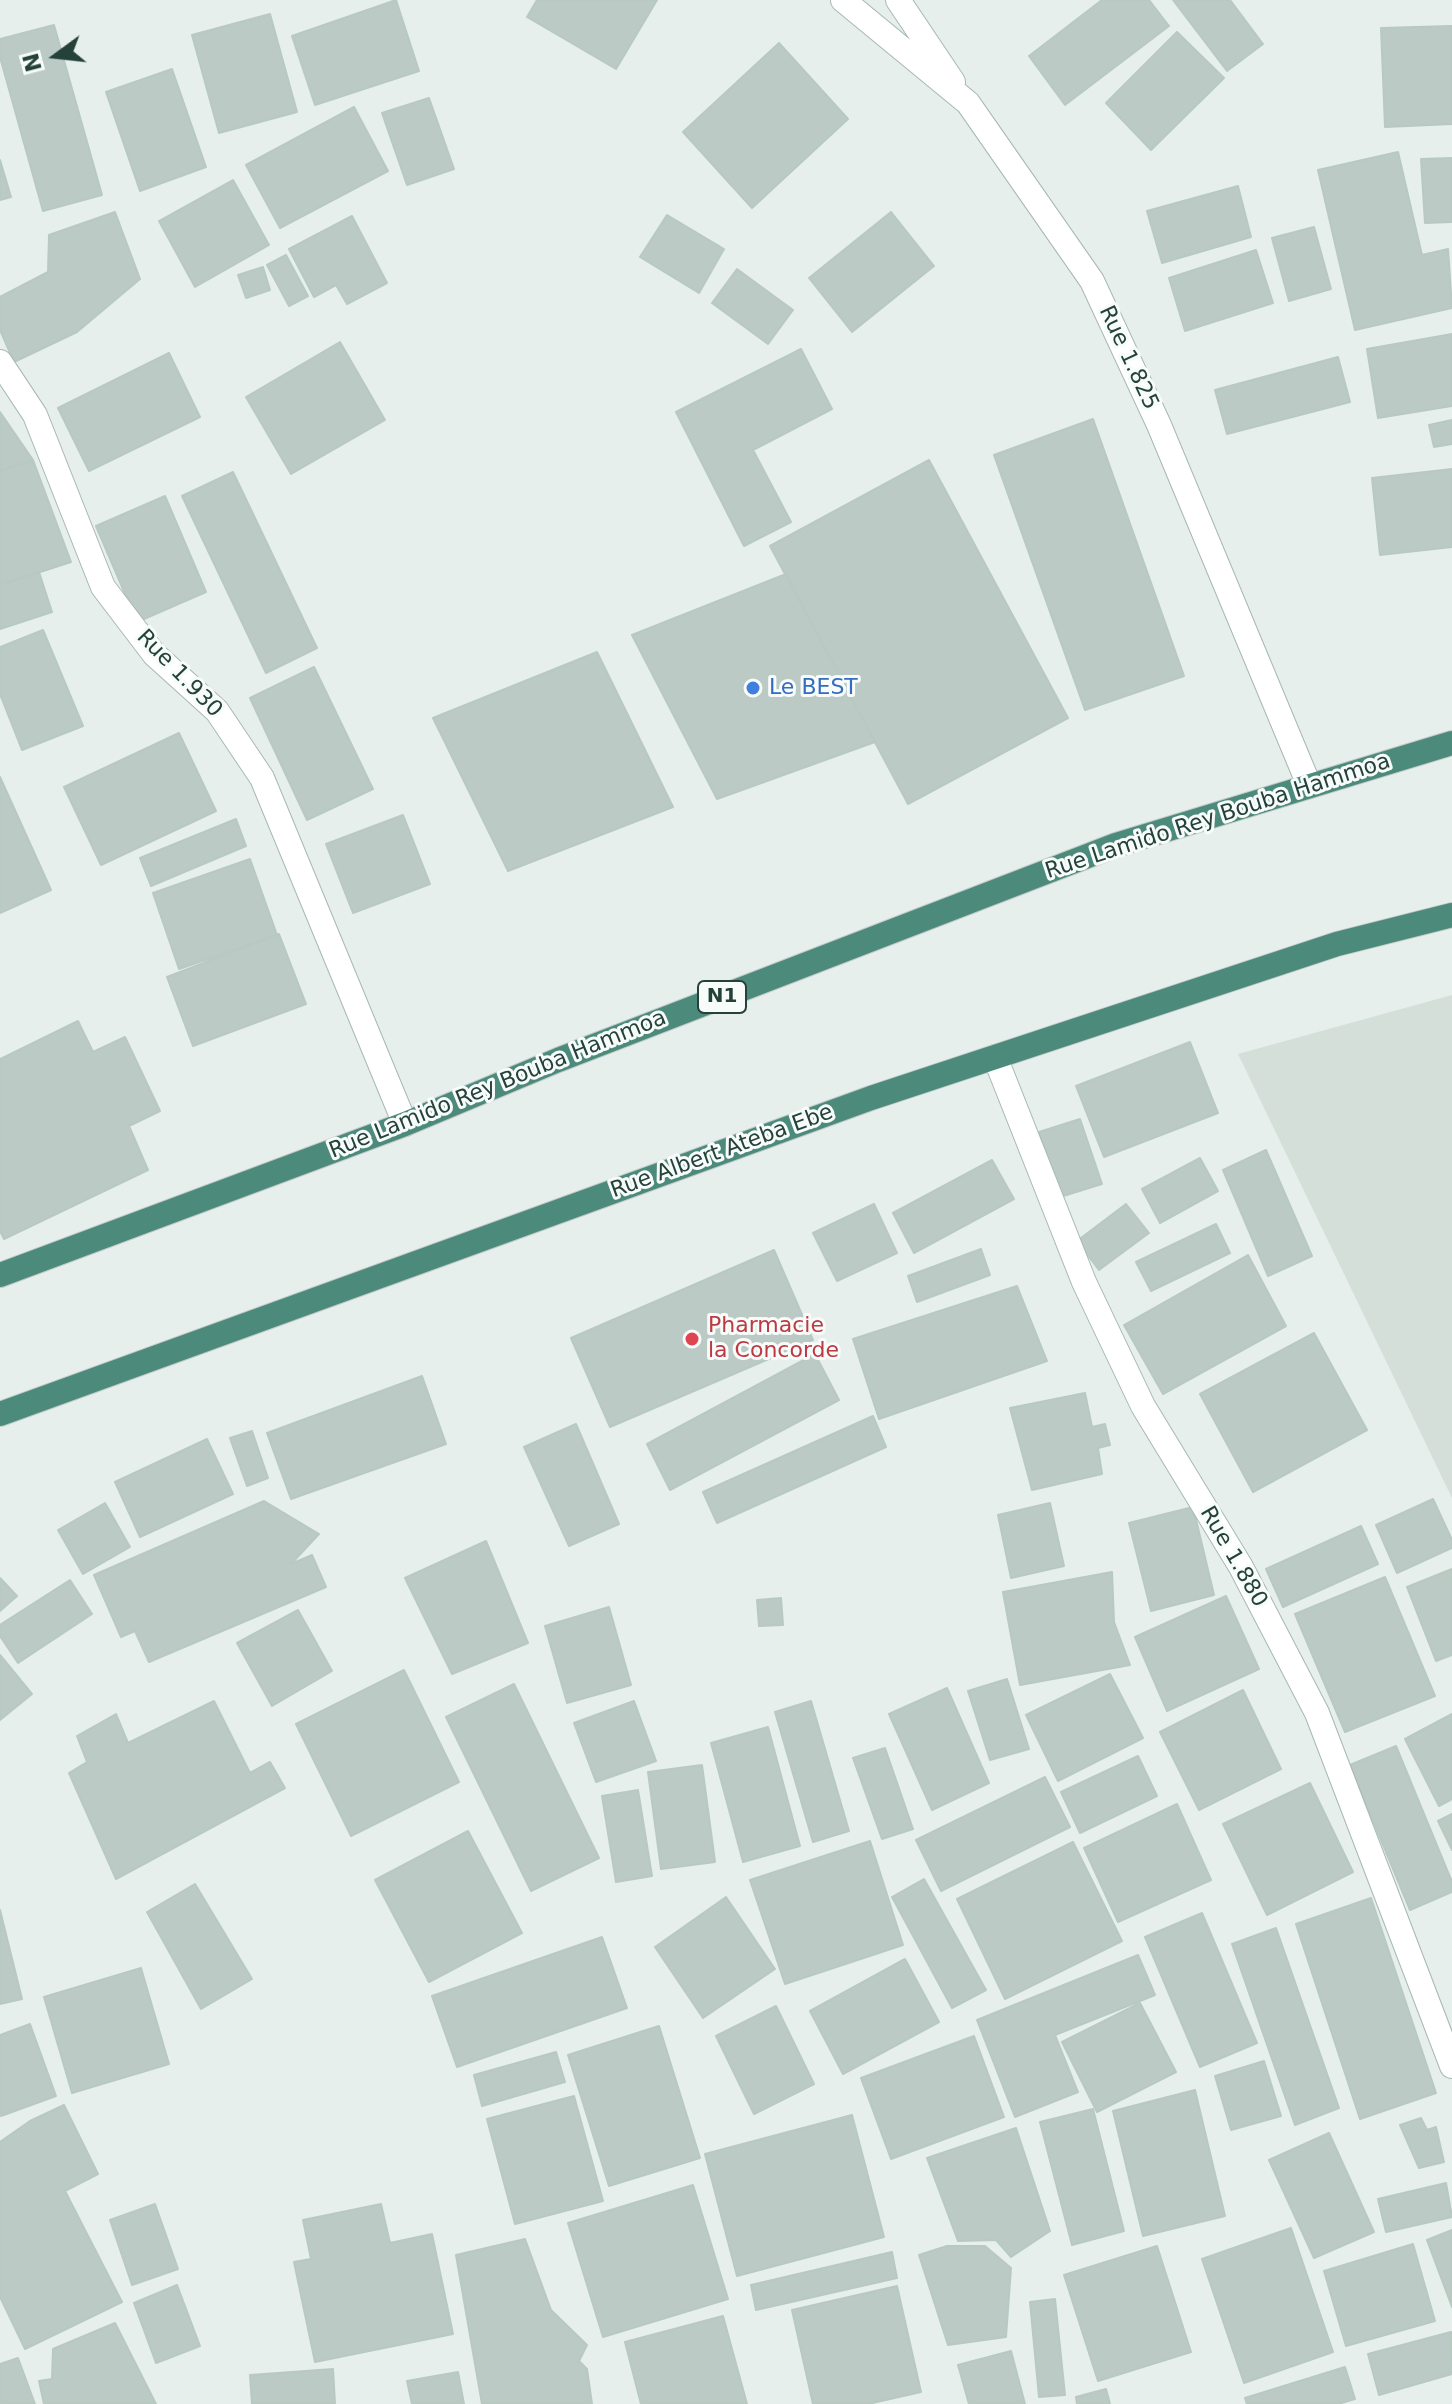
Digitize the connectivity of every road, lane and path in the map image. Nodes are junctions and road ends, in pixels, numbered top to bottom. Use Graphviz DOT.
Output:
graph roads {
  1 [pos="843,0"];
  2 [pos="898,0"];
  3 [pos="968,103"];
  4 [pos="0,362"];
  5 [pos="1452,743"];
  6 [pos="1309,785"];
  7 [pos="1452,915"];
  8 [pos="995,1057"];
  9 [pos="405,1124"];
  10 [pos="0,1275"];
  11 [pos="0,1414"];
  12 [pos="1452,2066"];
  1 -- 3 [label="street, Rue 1.825"];
  2 -- 3 [label="street"];
  3 -- 6 [label="street, Rue 1.825"];
  4 -- 9 [label="street, Rue 1.930"];
  5 -- 6 [label="highway, Rue Lamido Rey Bouba Hammoa / N1"];
  6 -- 9 [label="highway, Rue Lamido Rey Bouba Hammoa / N1"];
  7 -- 8 [label="highway, Rue Albert Ateba Ebe"];
  8 -- 11 [label="highway, Rue Albert Ateba Ebe"];
  8 -- 12 [label="street, Rue 1.880"];
  9 -- 10 [label="highway, Rue Lamido Rey Bouba Hammoa / N1"];
}
